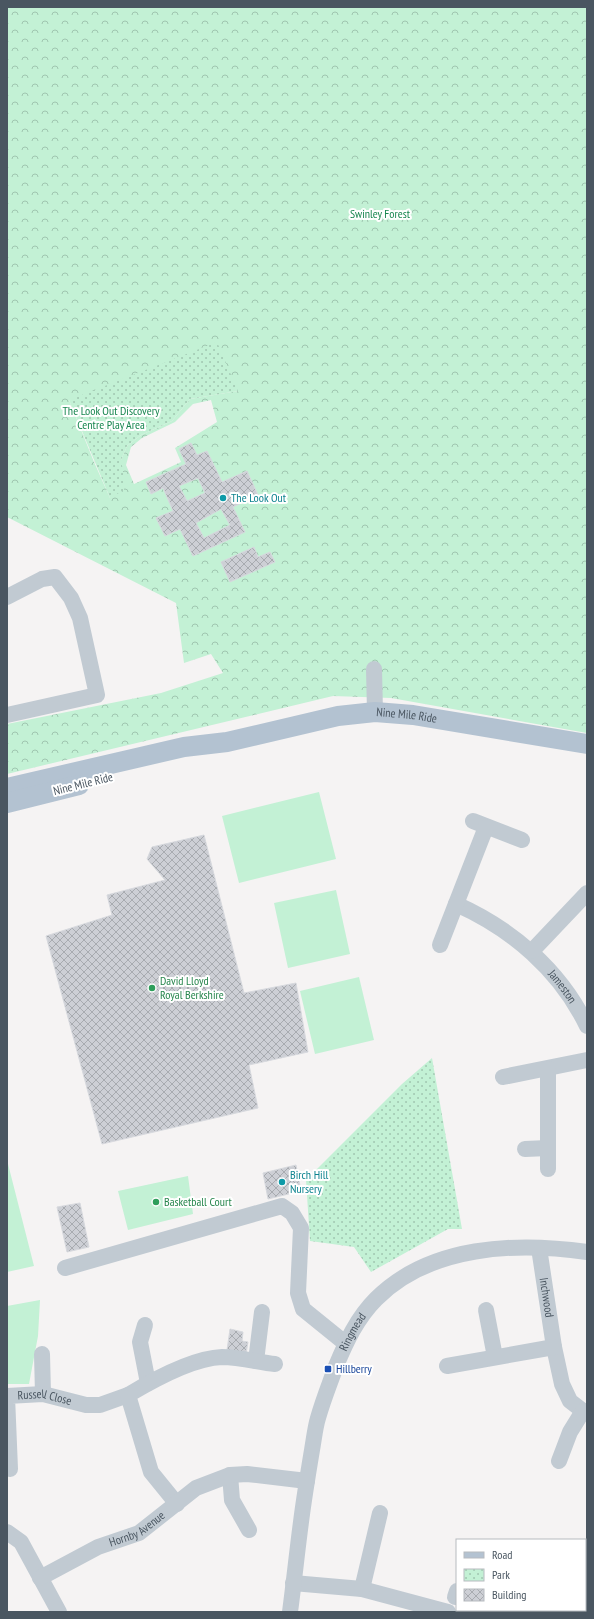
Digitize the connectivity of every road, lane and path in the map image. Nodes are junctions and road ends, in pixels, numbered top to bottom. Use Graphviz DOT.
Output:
graph roads {
  1 [pos="7,596"];
  2 [pos="374,669"];
  3 [pos="375,712"];
  4 [pos="7,716"];
  5 [pos="226,742"];
  6 [pos="587,744"];
  7 [pos="7,788"];
  8 [pos="7,803"];
  9 [pos="522,840"];
  10 [pos="587,893"];
  11 [pos="456,904"];
  12 [pos="440,945"];
  13 [pos="532,951"];
  14 [pos="585,1017"];
  15 [pos="587,1060"];
  16 [pos="548,1069"];
  17 [pos="503,1077"];
  18 [pos="548,1148"];
  19 [pos="525,1149"];
  20 [pos="548,1169"];
  21 [pos="539,1248"];
  22 [pos="587,1252"];
  23 [pos="65,1268"];
  24 [pos="486,1310"];
  25 [pos="262,1312"];
  26 [pos="145,1325"];
  27 [pos="345,1343"];
  28 [pos="554,1347"];
  29 [pos="42,1354"];
  30 [pos="495,1357"];
  31 [pos="256,1361"];
  32 [pos="275,1364"];
  33 [pos="447,1366"];
  34 [pos="148,1383"];
  35 [pos="43,1394"];
  36 [pos="128,1395"];
  37 [pos="585,1411"];
  38 [pos="559,1461"];
  39 [pos="10,1469"];
  40 [pos="230,1475"];
  41 [pos="307,1481"];
  42 [pos="177,1504"];
  43 [pos="380,1513"];
  44 [pos="249,1530"];
  45 [pos="7,1532"];
  46 [pos="40,1578"];
  47 [pos="294,1583"];
  48 [pos="362,1589"];
  49 [pos="59,1612"];
  50 [pos="290,1612"];
  51 [pos="448,1612"];
  1 -- 4 [label="street"];
  2 -- 3 [label="street"];
  3 -- 5 [label="main road, Nine Mile Ride"];
  3 -- 6 [label="main road, Nine Mile Ride"];
  5 -- 7 [label="main road, Nine Mile Ride"];
  5 -- 8 [label="main road, Nine Mile Ride"];
  9 -- 11 [label="street"];
  10 -- 13 [label="street"];
  11 -- 12 [label="street"];
  11 -- 13 [label="street, Jameston"];
  13 -- 14 [label="street, Jameston"];
  15 -- 16 [label="street"];
  16 -- 17 [label="street"];
  16 -- 18 [label="street"];
  18 -- 19 [label="street"];
  18 -- 20 [label="street"];
  21 -- 22 [label="street, Ringmead"];
  21 -- 27 [label="street, Ringmead"];
  21 -- 28 [label="street, Inchwood"];
  23 -- 27 [label="street"];
  24 -- 30 [label="street"];
  25 -- 31 [label="street"];
  26 -- 34 [label="street"];
  27 -- 41 [label="street, Ringmead"];
  28 -- 30 [label="street"];
  28 -- 37 [label="street, Inchwood"];
  29 -- 35 [label="street"];
  30 -- 33 [label="street"];
  31 -- 32 [label="street, Russell Close"];
  31 -- 34 [label="street, Russell Close"];
  34 -- 36 [label="street, Russell Close"];
  35 -- 36 [label="street, Russell Close"];
  35 -- 39 [label="street, Russell Close"];
  36 -- 42 [label="street"];
  37 -- 38 [label="street"];
  40 -- 41 [label="street, Hornby Avenue"];
  40 -- 42 [label="street, Hornby Avenue"];
  40 -- 44 [label="street"];
  41 -- 47 [label="street, Ringmead"];
  42 -- 46 [label="street, Hornby Avenue"];
  43 -- 48 [label="street"];
  45 -- 46 [label="street"];
  46 -- 49 [label="street"];
  47 -- 48 [label="street"];
  47 -- 50 [label="street, Ringmead"];
  48 -- 51 [label="street"];
}
